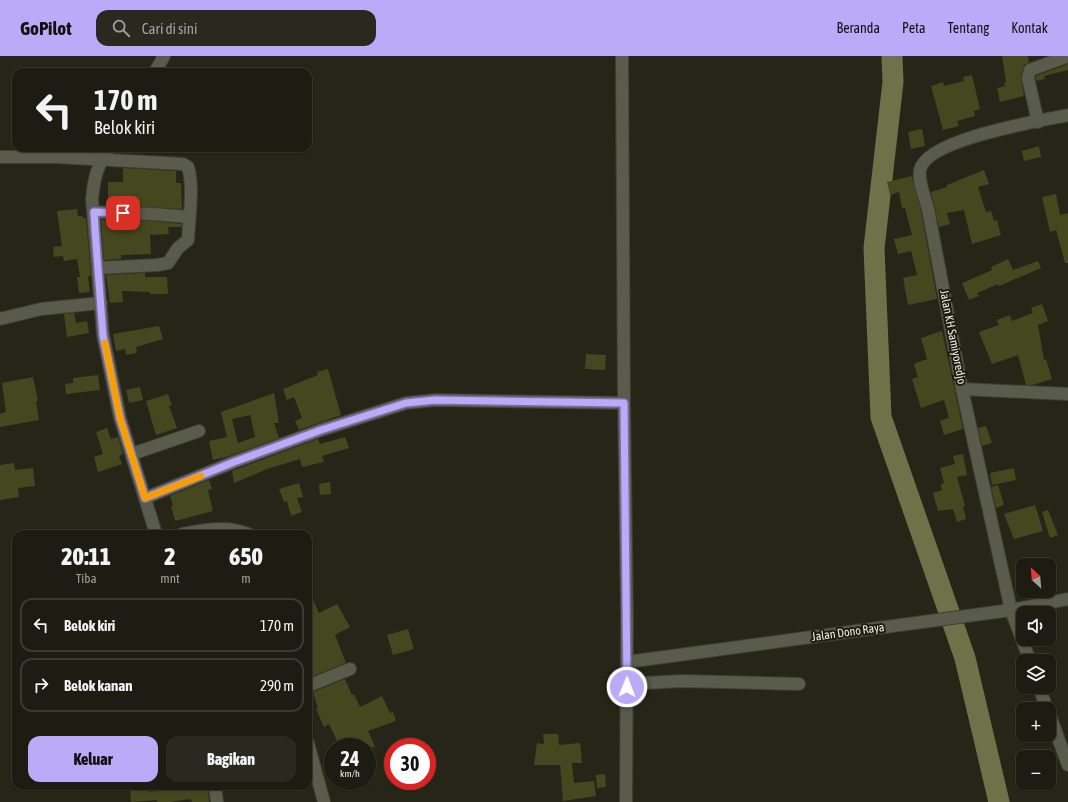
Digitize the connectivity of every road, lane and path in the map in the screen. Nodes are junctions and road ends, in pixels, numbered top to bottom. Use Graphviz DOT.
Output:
graph roads {
  1 [pos="164,56"];
  2 [pos="622,56"];
  3 [pos="1068,56"];
  4 [pos="157,68"];
  5 [pos="1068,115"];
  6 [pos="1038,122"];
  7 [pos="106,152"];
  8 [pos="0,157"];
  9 [pos="101,160"];
  10 [pos="94,212"];
  11 [pos="189,217"];
  12 [pos="98,268"];
  13 [pos="101,303"];
  14 [pos="0,319"];
  15 [pos="962,389"];
  16 [pos="1068,394"];
  17 [pos="624,403"];
  18 [pos="199,431"];
  19 [pos="132,454"];
  20 [pos="145,498"];
  21 [pos="155,530"];
  22 [pos="201,530"];
  23 [pos="224,530"];
  24 [pos="1068,599"];
  25 [pos="1011,610"];
  26 [pos="1027,654"];
  27 [pos="627,662"];
  28 [pos="350,669"];
  29 [pos="312,684"];
  30 [pos="799,684"];
  31 [pos="627,687"];
  32 [pos="1056,733"];
  33 [pos="312,758"];
  34 [pos="1068,765"];
  35 [pos="216,790"];
  36 [pos="217,802"];
  37 [pos="324,802"];
  38 [pos="626,802"];
  1 -- 4 [label="street"];
  2 -- 17 [label="street"];
  3 -- 6 [label="street"];
  5 -- 6 [label="street, Jalan KH Samiyoredjo"];
  6 -- 15 [label="street, Jalan KH Samiyoredjo"];
  7 -- 9 [label="street"];
  8 -- 9 [label="street"];
  9 -- 10 [label="street"];
  9 -- 11 [label="street"];
  10 -- 11 [label="street"];
  10 -- 12 [label="street"];
  11 -- 12 [label="street"];
  12 -- 13 [label="street"];
  13 -- 14 [label="street"];
  13 -- 19 [label="street"];
  15 -- 16 [label="street"];
  15 -- 25 [label="street, Jalan KH Samiyoredjo"];
  17 -- 20 [label="street"];
  17 -- 27 [label="street"];
  18 -- 19 [label="street"];
  19 -- 20 [label="street"];
  20 -- 21 [label="street"];
  22 -- 23 [label="street"];
  24 -- 25 [label="street, Jalan Dono Raya"];
  25 -- 26 [label="street, Jalan KH Samiyoredjo"];
  25 -- 27 [label="street, Jalan Dono Raya"];
  27 -- 31 [label="street"];
  28 -- 29 [label="street"];
  30 -- 31 [label="street"];
  31 -- 38 [label="street"];
  32 -- 34 [label="street"];
  33 -- 37 [label="street"];
  35 -- 36 [label="street"];
}
